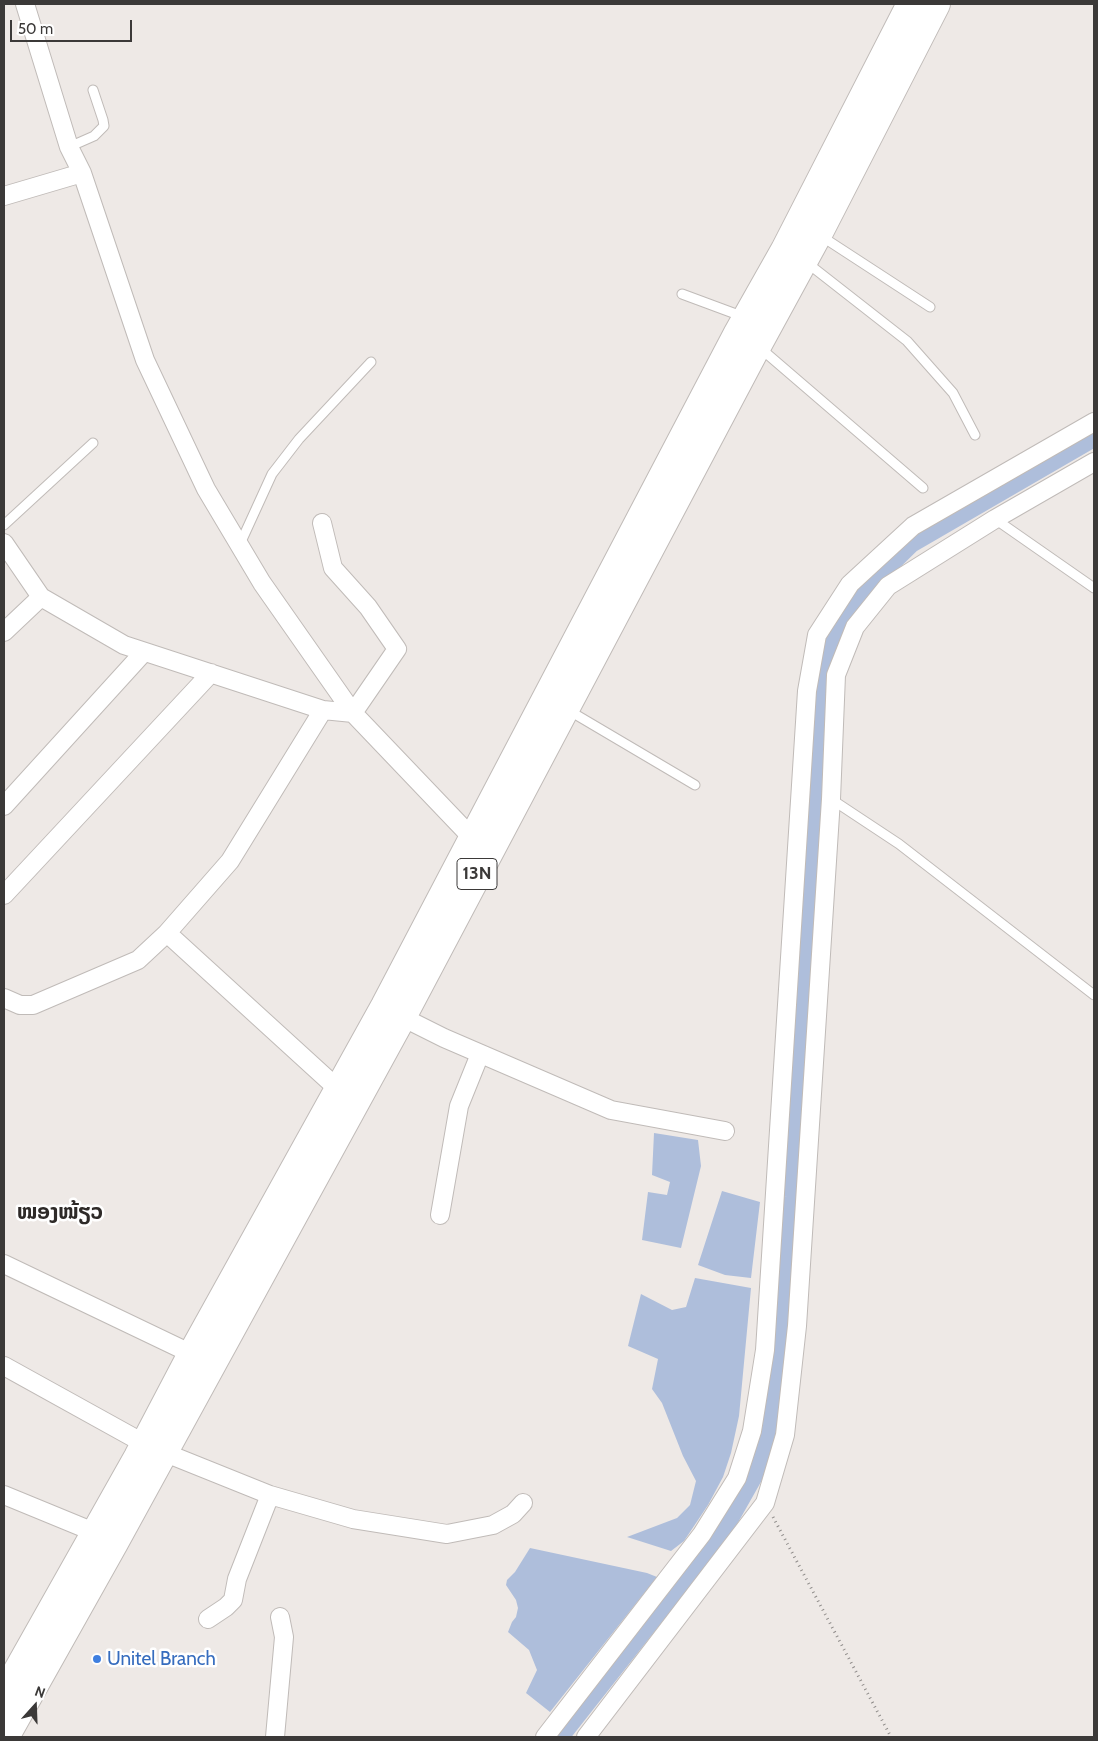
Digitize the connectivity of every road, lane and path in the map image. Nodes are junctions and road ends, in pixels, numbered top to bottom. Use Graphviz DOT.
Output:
graph roads {
  1 [pos="25,4"];
  2 [pos="912,4"];
  3 [pos="936,4"];
  4 [pos="92,90"];
  5 [pos="69,147"];
  6 [pos="82,174"];
  7 [pos="4,196"];
  8 [pos="818,234"];
  9 [pos="804,260"];
  10 [pos="682,294"];
  11 [pos="930,307"];
  12 [pos="747,318"];
  13 [pos="757,346"];
  14 [pos="371,362"];
  15 [pos="1094,422"];
  16 [pos="975,435"];
  17 [pos="93,443"];
  18 [pos="1094,462"];
  19 [pos="923,488"];
  20 [pos="995,519"];
  21 [pos="322,523"];
  22 [pos="4,525"];
  23 [pos="4,543"];
  24 [pos="239,545"];
  25 [pos="1094,588"];
  26 [pos="41,597"];
  27 [pos="4,632"];
  28 [pos="144,652"];
  29 [pos="211,673"];
  30 [pos="566,709"];
  31 [pos="323,710"];
  32 [pos="353,712"];
  33 [pos="695,785"];
  34 [pos="831,798"];
  35 [pos="4,806"];
  36 [pos="480,845"];
  37 [pos="4,895"];
  38 [pos="167,933"];
  39 [pos="1094,995"];
  40 [pos="4,998"];
  41 [pos="402,1017"];
  42 [pos="480,1054"];
  43 [pos="338,1089"];
  44 [pos="725,1131"];
  45 [pos="440,1215"];
  46 [pos="4,1264"];
  47 [pos="192,1354"];
  48 [pos="4,1366"];
  49 [pos="154,1448"];
  50 [pos="4,1495"];
  51 [pos="270,1495"];
  52 [pos="523,1503"];
  53 [pos="765,1504"];
  54 [pos="94,1532"];
  55 [pos="280,1617"];
  56 [pos="208,1619"];
  57 [pos="4,1695"];
  58 [pos="6,1732"];
  59 [pos="275,1737"];
  60 [pos="545,1737"];
  61 [pos="586,1737"];
  62 [pos="892,1737"];
  1 -- 5 [label="street"];
  2 -- 12 [label="highway, 13N"];
  3 -- 8 [label="highway, 13N"];
  4 -- 5 [label="lane"];
  5 -- 6 [label="street"];
  6 -- 7 [label="street"];
  6 -- 24 [label="street"];
  8 -- 9 [label="highway, 13N"];
  8 -- 11 [label="lane"];
  9 -- 13 [label="highway, 13N"];
  9 -- 16 [label="lane"];
  10 -- 12 [label="lane"];
  12 -- 36 [label="highway, 13N"];
  13 -- 19 [label="lane"];
  13 -- 30 [label="highway, 13N"];
  14 -- 24 [label="lane"];
  15 -- 60 [label="street"];
  17 -- 22 [label="lane"];
  18 -- 20 [label="street"];
  20 -- 25 [label="lane"];
  20 -- 34 [label="street"];
  21 -- 32 [label="street"];
  23 -- 26 [label="street"];
  24 -- 32 [label="street"];
  26 -- 27 [label="street"];
  26 -- 28 [label="street"];
  28 -- 29 [label="street"];
  28 -- 35 [label="street"];
  29 -- 31 [label="street"];
  29 -- 37 [label="street"];
  30 -- 33 [label="lane"];
  30 -- 36 [label="highway, 13N"];
  31 -- 32 [label="street"];
  31 -- 38 [label="street"];
  32 -- 36 [label="street"];
  34 -- 39 [label="lane"];
  34 -- 53 [label="street"];
  36 -- 41 [label="highway, 13N"];
  36 -- 43 [label="highway, 13N"];
  38 -- 40 [label="street"];
  38 -- 43 [label="street"];
  41 -- 42 [label="street"];
  41 -- 49 [label="highway, 13N"];
  42 -- 44 [label="street"];
  42 -- 45 [label="street"];
  43 -- 47 [label="highway, 13N"];
  46 -- 47 [label="street"];
  47 -- 49 [label="highway, 13N"];
  48 -- 49 [label="street"];
  49 -- 51 [label="street"];
  49 -- 54 [label="highway, 13N"];
  49 -- 58 [label="highway, 13N"];
  50 -- 54 [label="street"];
  51 -- 52 [label="street"];
  51 -- 56 [label="street"];
  53 -- 61 [label="street"];
  53 -- 62 [label="path"];
  54 -- 57 [label="highway, 13N"];
  55 -- 59 [label="street"];
}
